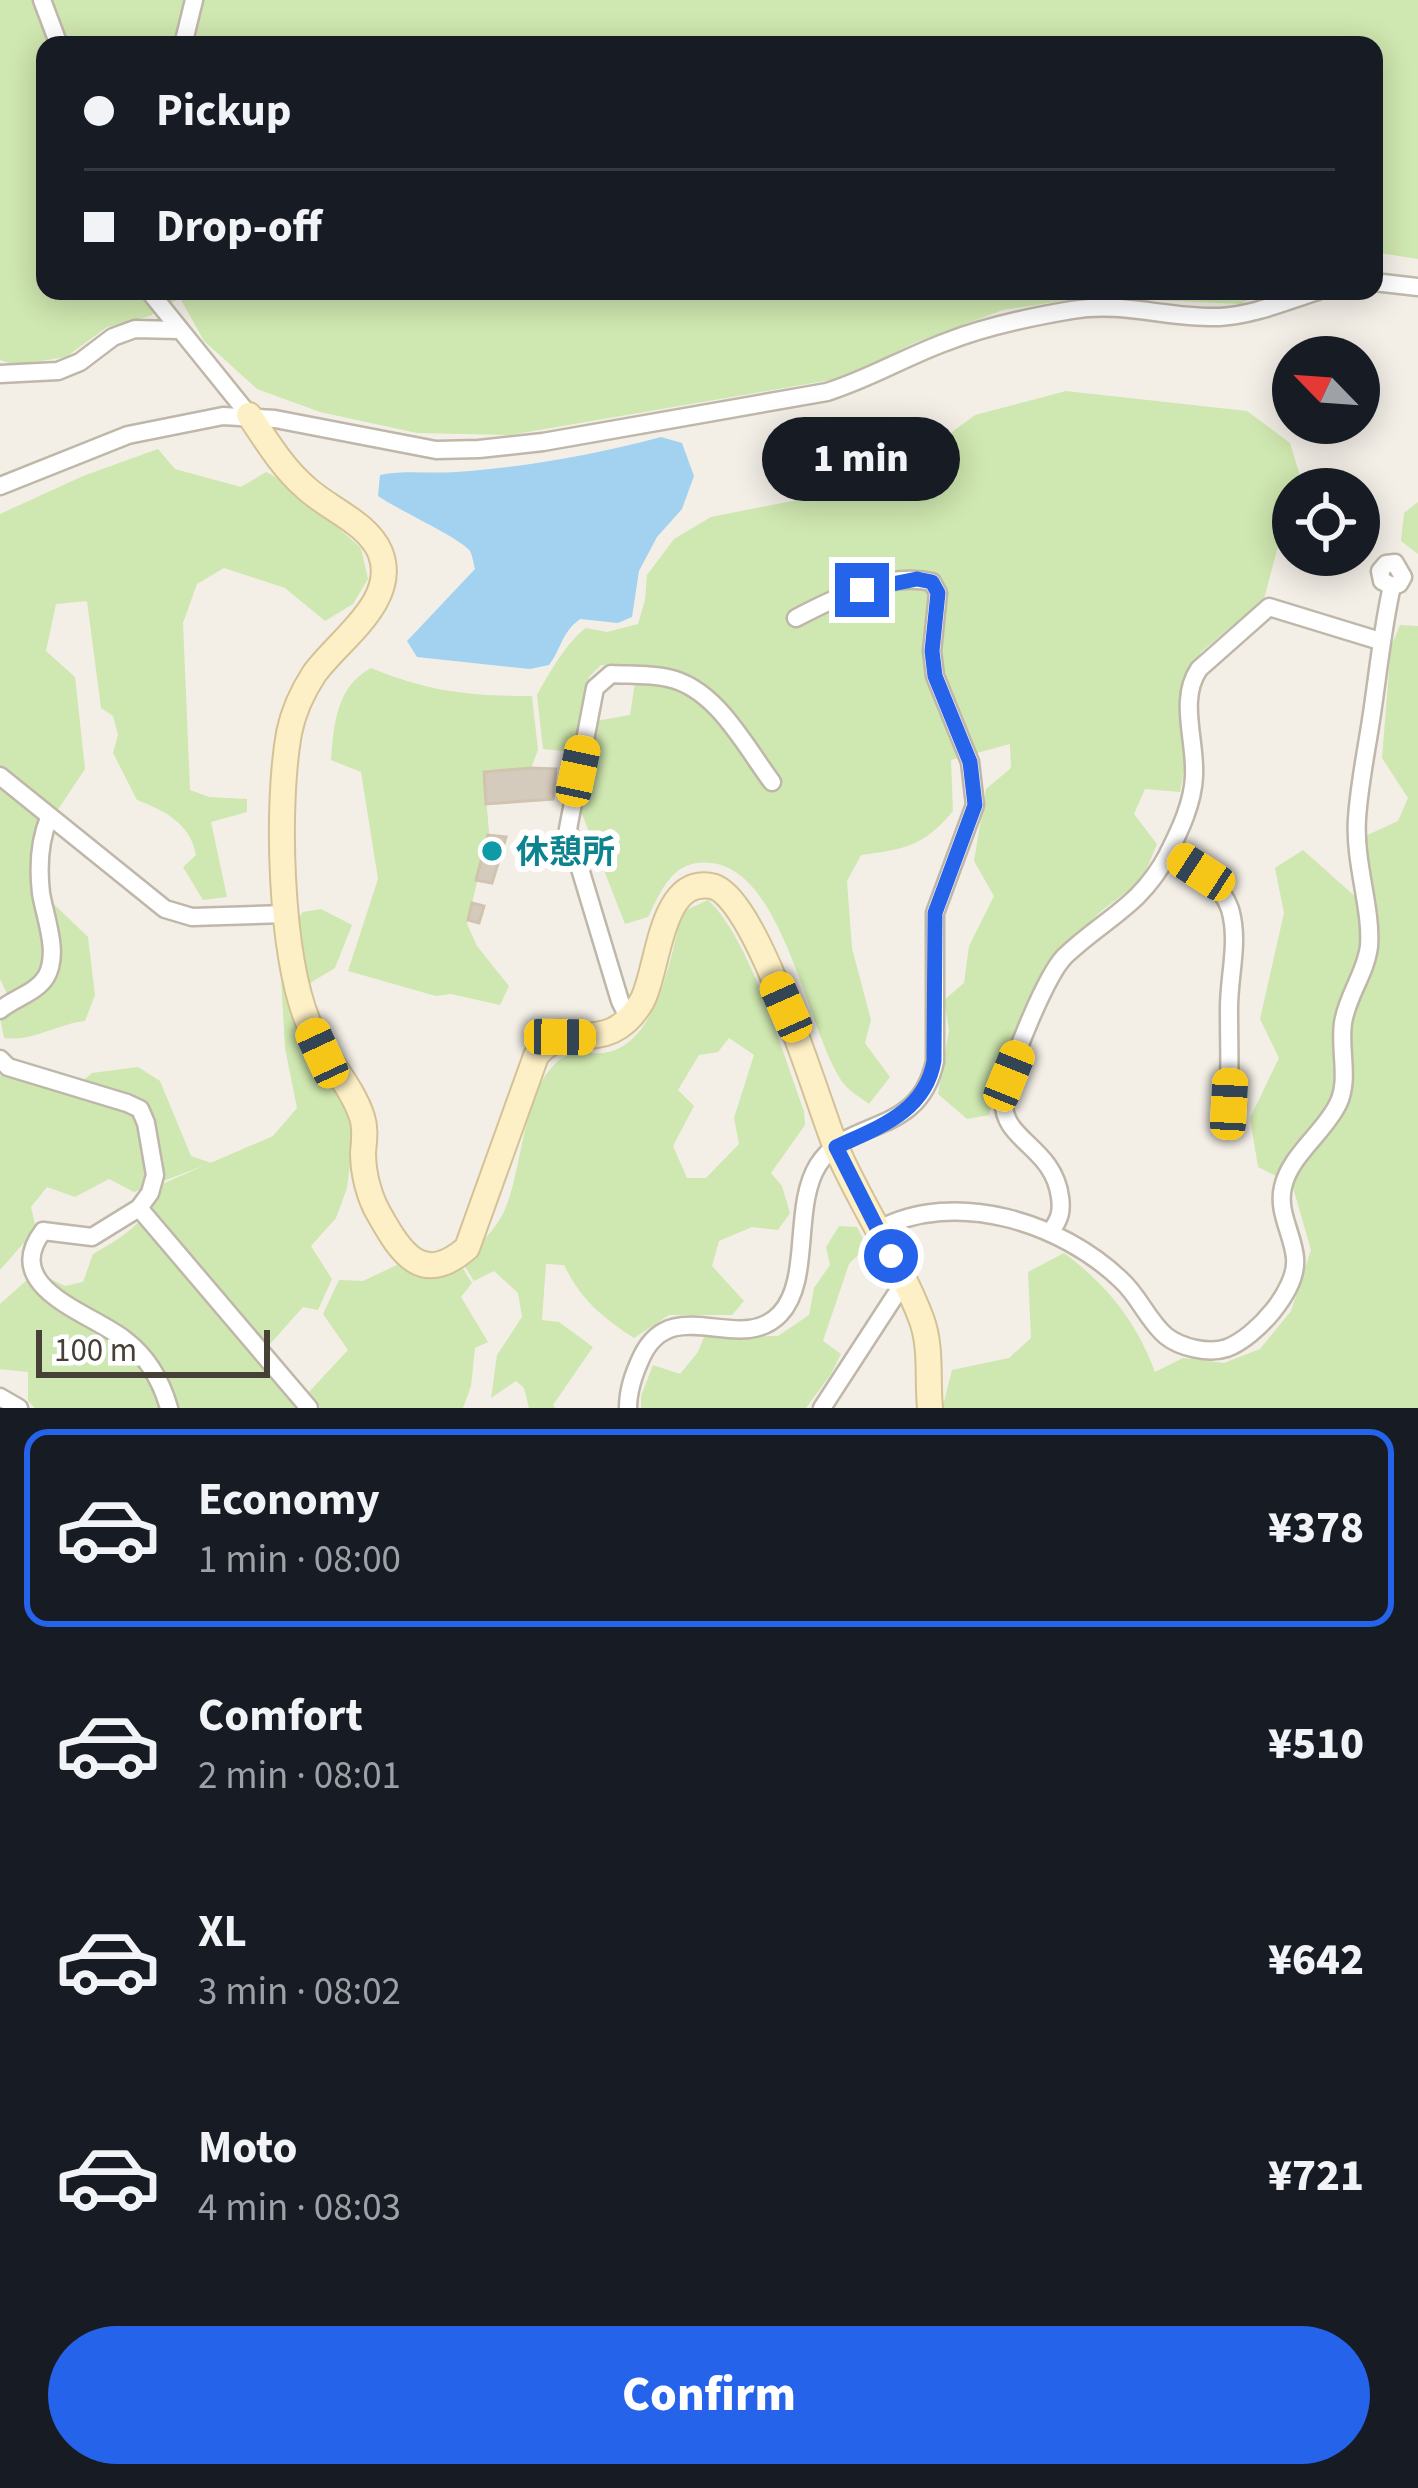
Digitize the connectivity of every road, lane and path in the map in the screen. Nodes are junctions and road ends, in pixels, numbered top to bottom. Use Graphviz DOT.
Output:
graph roads {
  1 [pos="42,0"];
  2 [pos="194,0"];
  3 [pos="56,36"];
  4 [pos="185,36"];
  5 [pos="1383,283"];
  6 [pos="1418,287"];
  7 [pos="156,300"];
  8 [pos="1290,300"];
  9 [pos="178,330"];
  10 [pos="0,374"];
  11 [pos="249,415"];
  12 [pos="0,486"];
  13 [pos="1391,586"];
  14 [pos="796,617"];
  15 [pos="1380,641"];
  16 [pos="0,776"];
  17 [pos="772,782"];
  18 [pos="49,818"];
  19 [pos="1169,852"];
  20 [pos="286,914"];
  21 [pos="0,1010"];
  22 [pos="629,1019"];
  23 [pos="0,1059"];
  24 [pos="1227,1126"];
  25 [pos="836,1147"];
  26 [pos="139,1208"];
  27 [pos="878,1231"];
  28 [pos="1052,1231"];
  29 [pos="904,1282"];
  30 [pos="0,1397"];
  31 [pos="19,1408"];
  32 [pos="169,1408"];
  33 [pos="309,1408"];
  34 [pos="628,1408"];
  35 [pos="822,1408"];
  36 [pos="930,1408"];
  1 -- 3 [label="street"];
  2 -- 4 [label="street"];
  5 -- 6 [label="street"];
  7 -- 9 [label="street"];
  8 -- 11 [label="street"];
  9 -- 10 [label="street"];
  9 -- 11 [label="street"];
  11 -- 12 [label="street"];
  11 -- 20 [label="street"];
  13 -- 15 [label="street"];
  14 -- 25 [label="street"];
  15 -- 19 [label="street"];
  15 -- 28 [label="street"];
  16 -- 18 [label="street"];
  17 -- 22 [label="street"];
  18 -- 20 [label="street"];
  18 -- 21 [label="street"];
  19 -- 24 [label="street"];
  19 -- 28 [label="street"];
  20 -- 22 [label="street"];
  22 -- 25 [label="street"];
  23 -- 26 [label="street"];
  25 -- 27 [label="street"];
  25 -- 34 [label="street"];
  26 -- 32 [label="street"];
  26 -- 33 [label="street"];
  27 -- 28 [label="street"];
  27 -- 29 [label="street"];
  29 -- 35 [label="street"];
  29 -- 36 [label="street"];
  30 -- 31 [label="street"];
}
